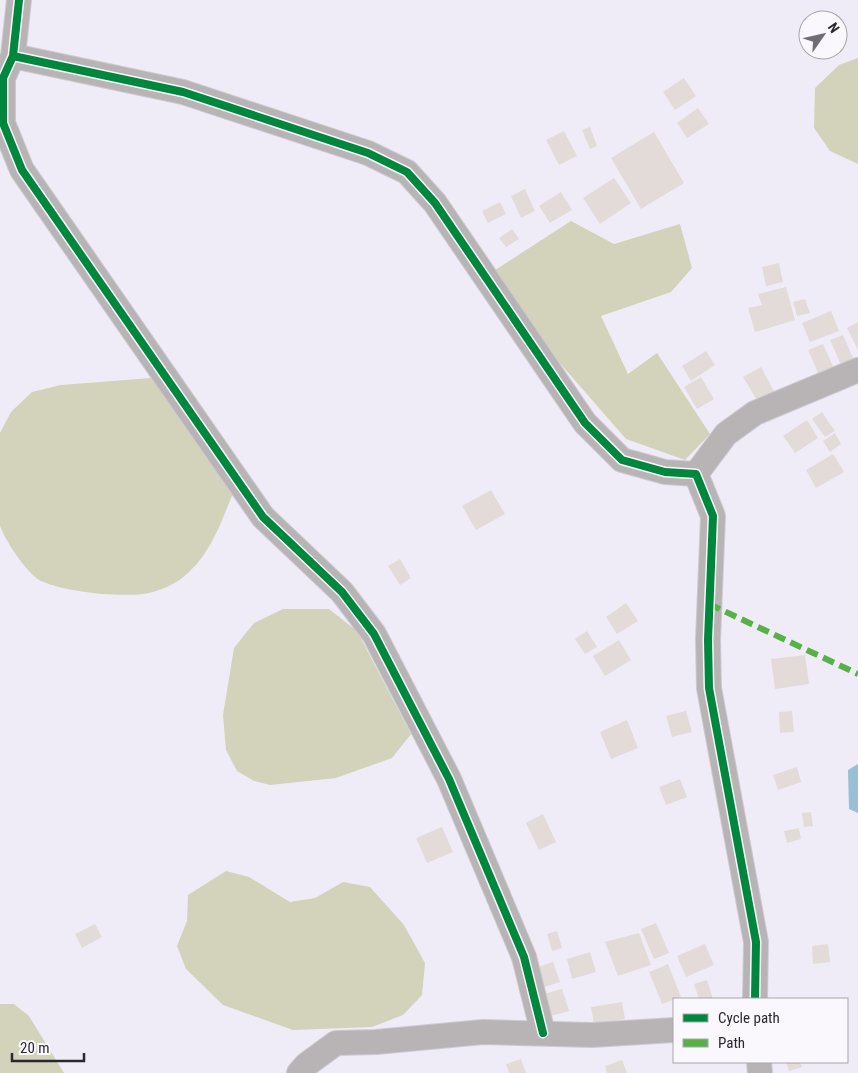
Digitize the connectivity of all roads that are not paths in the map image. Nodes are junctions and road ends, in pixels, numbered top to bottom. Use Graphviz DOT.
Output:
graph roads {
  1 [pos="19,0"];
  2 [pos="13,56"];
  3 [pos="858,370"];
  4 [pos="696,474"];
  5 [pos="755,998"];
  6 [pos="673,1030"];
  7 [pos="543,1034"];
  8 [pos="299,1073"];
  1 -- 2 [label="street"];
  2 -- 4 [label="street"];
  2 -- 7 [label="street"];
  3 -- 4 [label="street"];
  4 -- 5 [label="street"];
  6 -- 7 [label="street"];
  7 -- 8 [label="street"];
}
